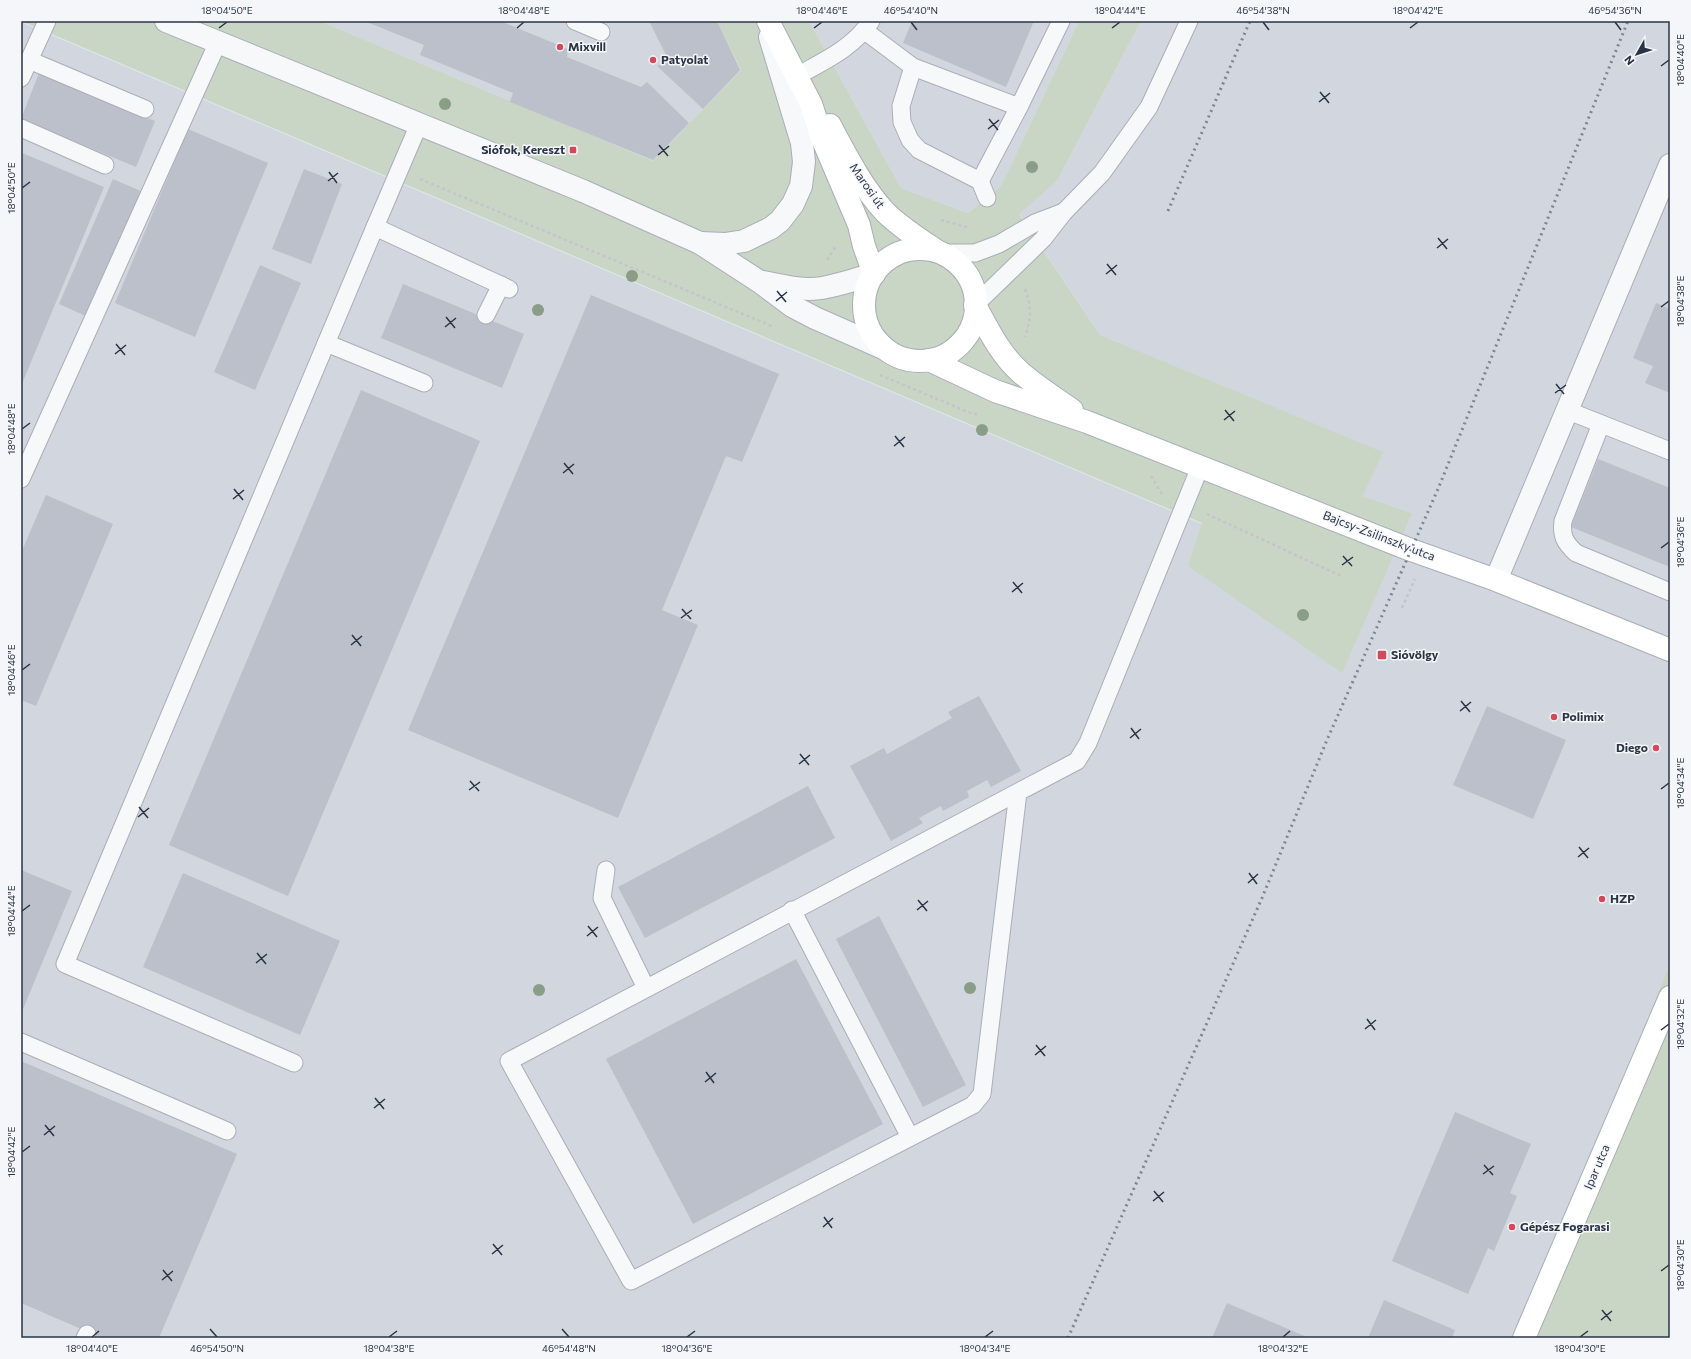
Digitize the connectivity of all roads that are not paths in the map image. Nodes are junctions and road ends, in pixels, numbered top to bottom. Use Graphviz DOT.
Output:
graph roads {
  1 [pos="47,21"];
  2 [pos="166,21"];
  3 [pos="575,21"];
  4 [pos="767,21"];
  5 [pos="1061,21"];
  6 [pos="1189,21"];
  7 [pos="868,26"];
  8 [pos="601,32"];
  9 [pos="218,42"];
  10 [pos="29,60"];
  11 [pos="913,68"];
  12 [pos="796,76"];
  13 [pos="21,78"];
  14 [pos="811,104"];
  15 [pos="1019,107"];
  16 [pos="146,109"];
  17 [pos="419,124"];
  18 [pos="21,128"];
  19 [pos="105,165"];
  20 [pos="1670,165"];
  21 [pos="980,181"];
  22 [pos="987,198"];
  23 [pos="1064,212"];
  24 [pos="375,227"];
  25 [pos="700,242"];
  26 [pos="940,253"];
  27 [pos="874,274"];
  28 [pos="760,282"];
  29 [pos="975,305"];
  30 [pos="486,316"];
  31 [pos="326,343"];
  32 [pos="884,348"];
  33 [pos="929,360"];
  34 [pos="424,383"];
  35 [pos="1566,410"];
  36 [pos="1088,422"];
  37 [pos="1601,424"];
  38 [pos="1670,452"];
  39 [pos="1200,467"];
  40 [pos="21,479"];
  41 [pos="1496,580"];
  42 [pos="1670,592"];
  43 [pos="1670,650"];
  44 [pos="1018,792"];
  45 [pos="606,870"];
  46 [pos="792,910"];
  47 [pos="646,988"];
  48 [pos="1670,997"];
  49 [pos="21,1042"];
  50 [pos="294,1063"];
  51 [pos="227,1131"];
  52 [pos="910,1137"];
  53 [pos="1524,1338"];
  1 -- 10 [label="lane"];
  2 -- 9 [label="street"];
  3 -- 8 [label="lane"];
  4 -- 12 [label="street, Marosi út"];
  4 -- 25 [label="street"];
  5 -- 15 [label="lane"];
  6 -- 23 [label="lane"];
  7 -- 11 [label="lane"];
  7 -- 12 [label="lane"];
  9 -- 17 [label="street"];
  9 -- 40 [label="lane"];
  10 -- 13 [label="lane"];
  10 -- 16 [label="lane"];
  11 -- 15 [label="lane"];
  11 -- 21 [label="lane"];
  12 -- 14 [label="street, Marosi út"];
  14 -- 26 [label="street, Marosi út"];
  14 -- 27 [label="street, Marosi út"];
  15 -- 21 [label="lane"];
  17 -- 24 [label="lane"];
  17 -- 25 [label="street"];
  18 -- 19 [label="lane"];
  20 -- 35 [label="street"];
  21 -- 22 [label="lane"];
  23 -- 26 [label="lane"];
  23 -- 29 [label="lane"];
  24 -- 30 [label="lane"];
  24 -- 31 [label="lane"];
  25 -- 28 [label="street"];
  26 -- 27 [label="street"];
  26 -- 29 [label="street"];
  27 -- 28 [label="street"];
  27 -- 32 [label="street"];
  28 -- 32 [label="street"];
  29 -- 33 [label="street"];
  29 -- 36 [label="street, Bajcsy-Zsilinszky utca"];
  31 -- 34 [label="lane"];
  31 -- 50 [label="lane"];
  32 -- 33 [label="street"];
  33 -- 36 [label="street, Bajcsy-Zsilinszky utca"];
  35 -- 37 [label="lane"];
  35 -- 41 [label="street"];
  36 -- 39 [label="street, Bajcsy-Zsilinszky utca"];
  37 -- 38 [label="lane"];
  37 -- 42 [label="lane"];
  39 -- 41 [label="street, Bajcsy-Zsilinszky utca"];
  39 -- 44 [label="lane"];
  41 -- 43 [label="street, Bajcsy-Zsilinszky utca"];
  44 -- 46 [label="lane"];
  44 -- 52 [label="lane"];
  45 -- 47 [label="lane"];
  46 -- 47 [label="lane"];
  46 -- 52 [label="lane"];
  47 -- 52 [label="lane"];
  48 -- 53 [label="street, Ipar utca"];
  49 -- 51 [label="lane"];
}
